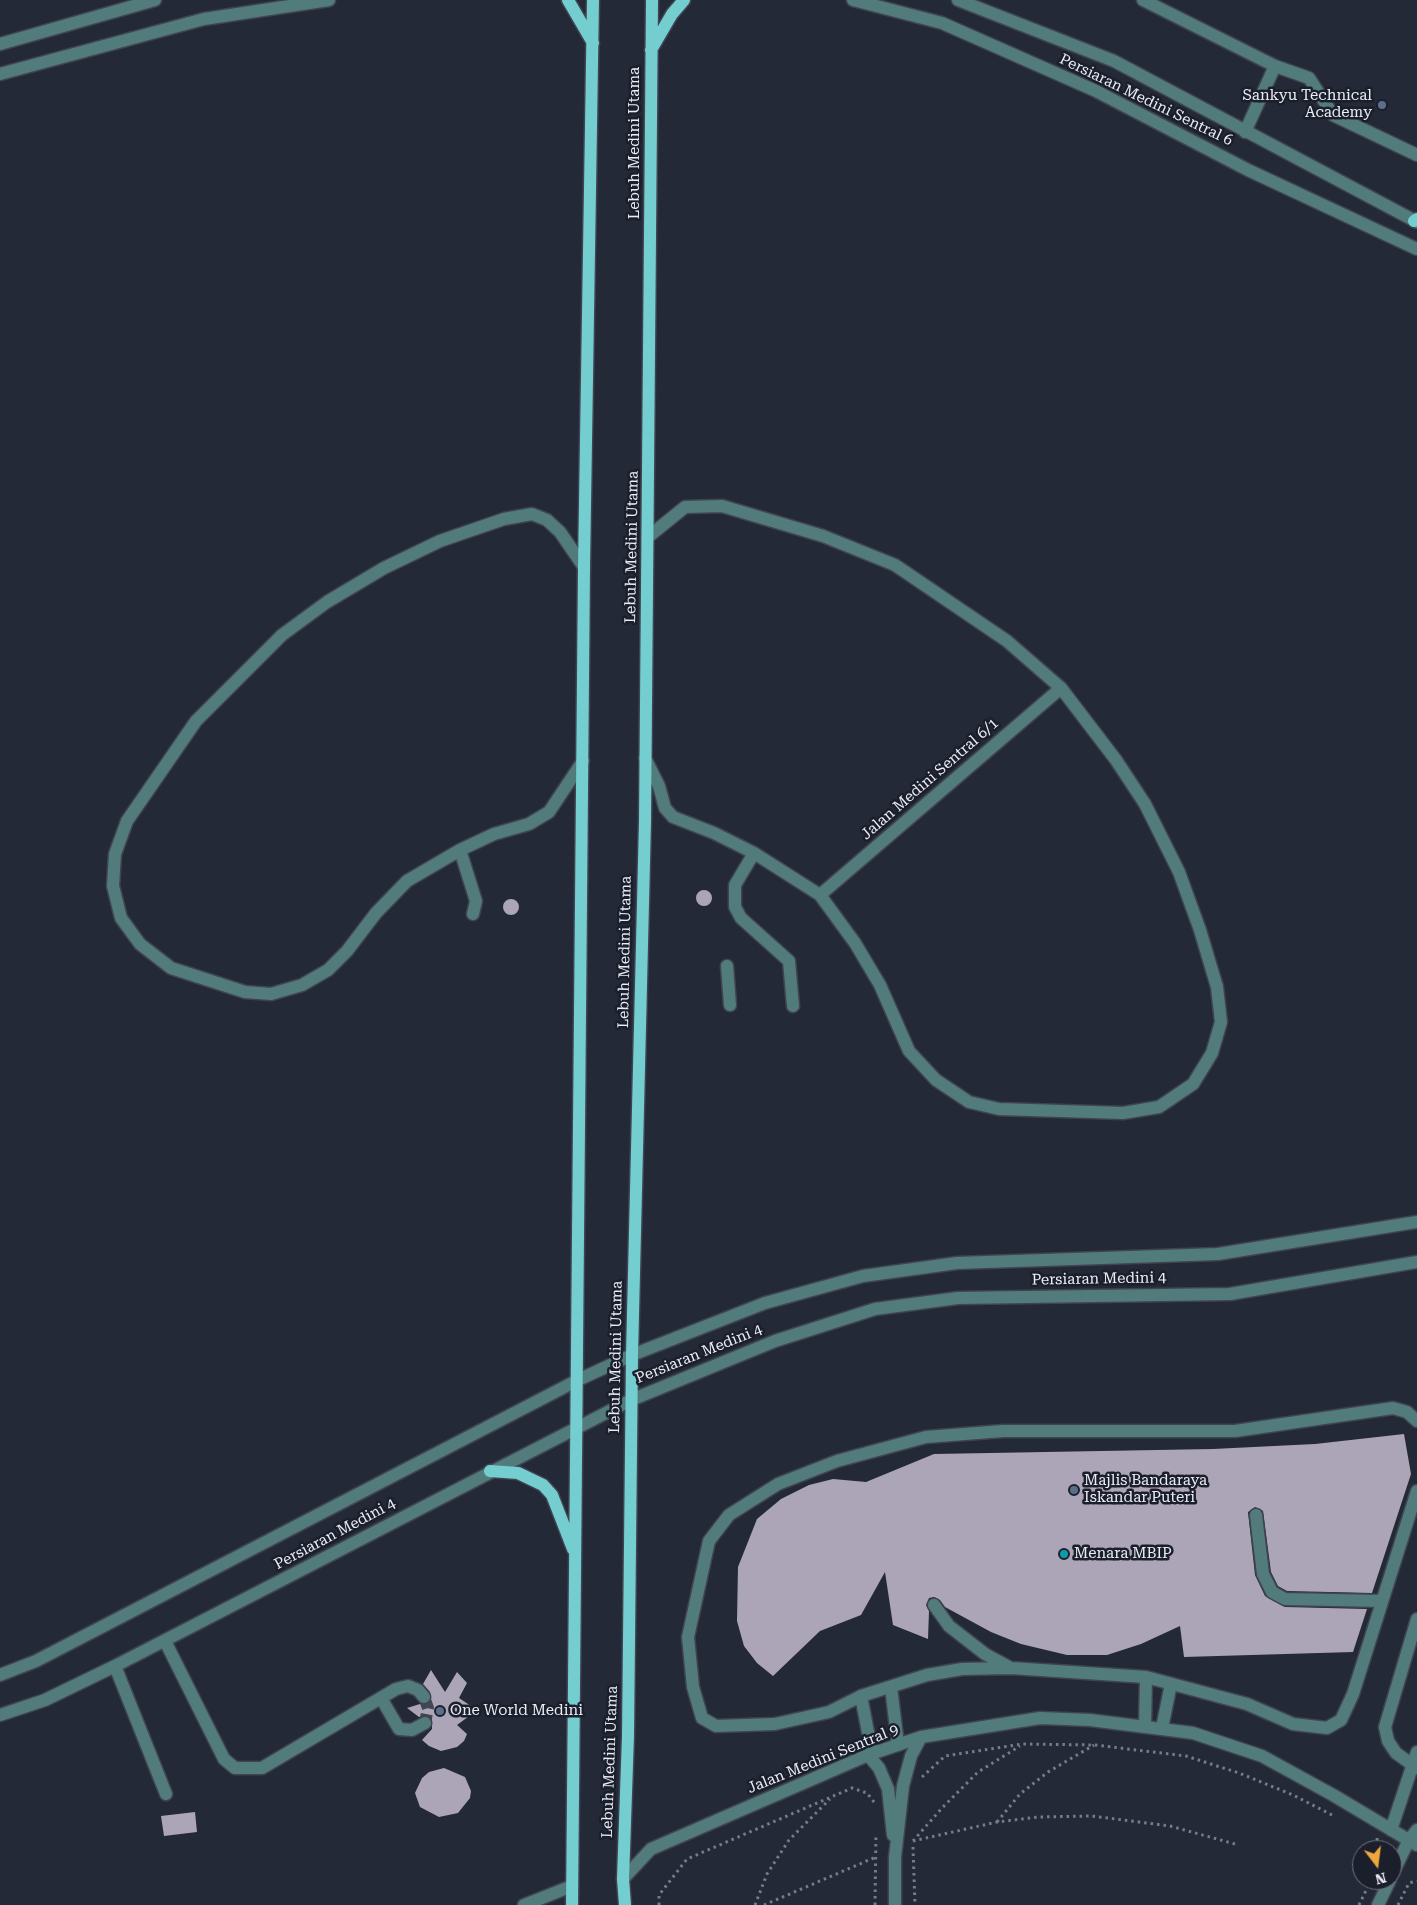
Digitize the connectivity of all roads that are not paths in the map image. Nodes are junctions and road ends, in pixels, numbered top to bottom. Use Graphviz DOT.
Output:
graph roads {
  1 [pos="155,0"];
  2 [pos="329,0"];
  3 [pos="568,0"];
  4 [pos="593,0"];
  5 [pos="652,0"];
  6 [pos="684,0"];
  7 [pos="853,0"];
  8 [pos="958,0"];
  9 [pos="1143,0"];
  10 [pos="0,44"];
  11 [pos="594,45"];
  12 [pos="652,50"];
  13 [pos="1275,66"];
  14 [pos="0,74"];
  15 [pos="1245,132"];
  16 [pos="1417,155"];
  17 [pos="1416,221"];
  18 [pos="1417,249"];
  19 [pos="648,537"];
  20 [pos="584,567"];
  21 [pos="1061,688"];
  22 [pos="645,758"];
  23 [pos="583,761"];
  24 [pos="460,850"];
  25 [pos="754,853"];
  26 [pos="820,895"];
  27 [pos="474,914"];
  28 [pos="727,966"];
  29 [pos="730,1005"];
  30 [pos="793,1006"];
  31 [pos="1417,1222"];
  32 [pos="1417,1262"];
  33 [pos="632,1355"];
  34 [pos="578,1380"];
  35 [pos="631,1400"];
  36 [pos="1417,1421"];
  37 [pos="577,1427"];
  38 [pos="490,1471"];
  39 [pos="1417,1491"];
  40 [pos="1256,1515"];
  41 [pos="576,1556"];
  42 [pos="1382,1601"];
  43 [pos="934,1605"];
  44 [pos="1417,1620"];
  45 [pos="165,1641"];
  46 [pos="115,1666"];
  47 [pos="1011,1668"];
  48 [pos="0,1675"];
  49 [pos="1146,1677"];
  50 [pos="1171,1684"];
  51 [pos="891,1687"];
  52 [pos="860,1696"];
  53 [pos="424,1697"];
  54 [pos="382,1698"];
  55 [pos="0,1715"];
  56 [pos="425,1723"];
  57 [pos="1145,1725"];
  58 [pos="1162,1728"];
  59 [pos="921,1737"];
  60 [pos="898,1745"];
  61 [pos="1417,1752"];
  62 [pos="870,1754"];
  63 [pos="1415,1767"];
  64 [pos="166,1794"];
  65 [pos="1391,1830"];
  66 [pos="1417,1830"];
  67 [pos="1413,1843"];
  68 [pos="895,1857"];
  69 [pos="1402,1860"];
  70 [pos="623,1879"];
  71 [pos="572,1886"];
  72 [pos="1385,1890"];
  73 [pos="524,1905"];
  74 [pos="572,1905"];
  75 [pos="625,1905"];
  76 [pos="895,1905"];
  77 [pos="1378,1905"];
  1 -- 10 [label="street"];
  2 -- 14 [label="street"];
  3 -- 11 [label="main road"];
  4 -- 11 [label="main road"];
  5 -- 12 [label="main road, Lebuh Medini Utama"];
  6 -- 12 [label="main road"];
  7 -- 18 [label="street, Persiaran Medini Sentral 6"];
  8 -- 15 [label="street, Persiaran Medini Sentral 6"];
  9 -- 13 [label="street"];
  11 -- 20 [label="main road"];
  12 -- 19 [label="main road, Lebuh Medini Utama"];
  13 -- 15 [label="street"];
  13 -- 16 [label="street"];
  15 -- 17 [label="street, Persiaran Medini Sentral 6"];
  19 -- 21 [label="street"];
  19 -- 22 [label="main road, Lebuh Medini Utama"];
  20 -- 23 [label="main road"];
  20 -- 24 [label="street"];
  21 -- 26 [label="street, Jalan Medini Sentral 6/1"];
  21 -- 26 [label="street"];
  22 -- 25 [label="street"];
  22 -- 33 [label="main road, Lebuh Medini Utama"];
  23 -- 24 [label="street"];
  23 -- 34 [label="main road"];
  24 -- 27 [label="street"];
  25 -- 26 [label="street"];
  25 -- 30 [label="street"];
  28 -- 29 [label="street"];
  31 -- 33 [label="street, Persiaran Medini 4"];
  32 -- 35 [label="street, Persiaran Medini 4"];
  33 -- 34 [label="street, Persiaran Medini 4"];
  33 -- 35 [label="main road, Lebuh Medini Utama"];
  34 -- 37 [label="main road"];
  34 -- 48 [label="street, Persiaran Medini 4"];
  35 -- 37 [label="street, Persiaran Medini 4"];
  35 -- 70 [label="main road, Lebuh Medini Utama"];
  36 -- 52 [label="street"];
  37 -- 38 [label="street, Persiaran Medini 4"];
  37 -- 41 [label="main road"];
  38 -- 41 [label="main road"];
  38 -- 45 [label="street, Persiaran Medini 4"];
  39 -- 42 [label="street"];
  40 -- 42 [label="street"];
  41 -- 71 [label="main road"];
  42 -- 50 [label="street"];
  43 -- 47 [label="street"];
  44 -- 63 [label="street"];
  45 -- 46 [label="street, Persiaran Medini 4"];
  45 -- 54 [label="street"];
  46 -- 55 [label="street, Persiaran Medini 4"];
  46 -- 64 [label="street"];
  47 -- 49 [label="street"];
  47 -- 51 [label="street"];
  49 -- 50 [label="street"];
  49 -- 57 [label="street"];
  50 -- 58 [label="street"];
  51 -- 52 [label="street"];
  51 -- 60 [label="street"];
  52 -- 62 [label="street"];
  53 -- 54 [label="street"];
  54 -- 56 [label="street"];
  57 -- 58 [label="street, Jalan Medini Sentral 9"];
  57 -- 59 [label="street, Jalan Medini Sentral 9"];
  58 -- 65 [label="street, Jalan Medini Sentral 9"];
  59 -- 60 [label="street, Jalan Medini Sentral 9"];
  59 -- 68 [label="street"];
  60 -- 62 [label="street, Jalan Medini Sentral 9"];
  61 -- 63 [label="street"];
  62 -- 68 [label="street"];
  62 -- 70 [label="street, Jalan Medini Sentral 9"];
  63 -- 65 [label="street"];
  65 -- 67 [label="street, Jalan Medini Sentral 9"];
  66 -- 67 [label="street"];
  67 -- 69 [label="street"];
  68 -- 76 [label="street"];
  70 -- 75 [label="main road, Lebuh Medini Utama"];
  71 -- 73 [label="street"];
  71 -- 74 [label="main road"];
  72 -- 77 [label="street"];
}
